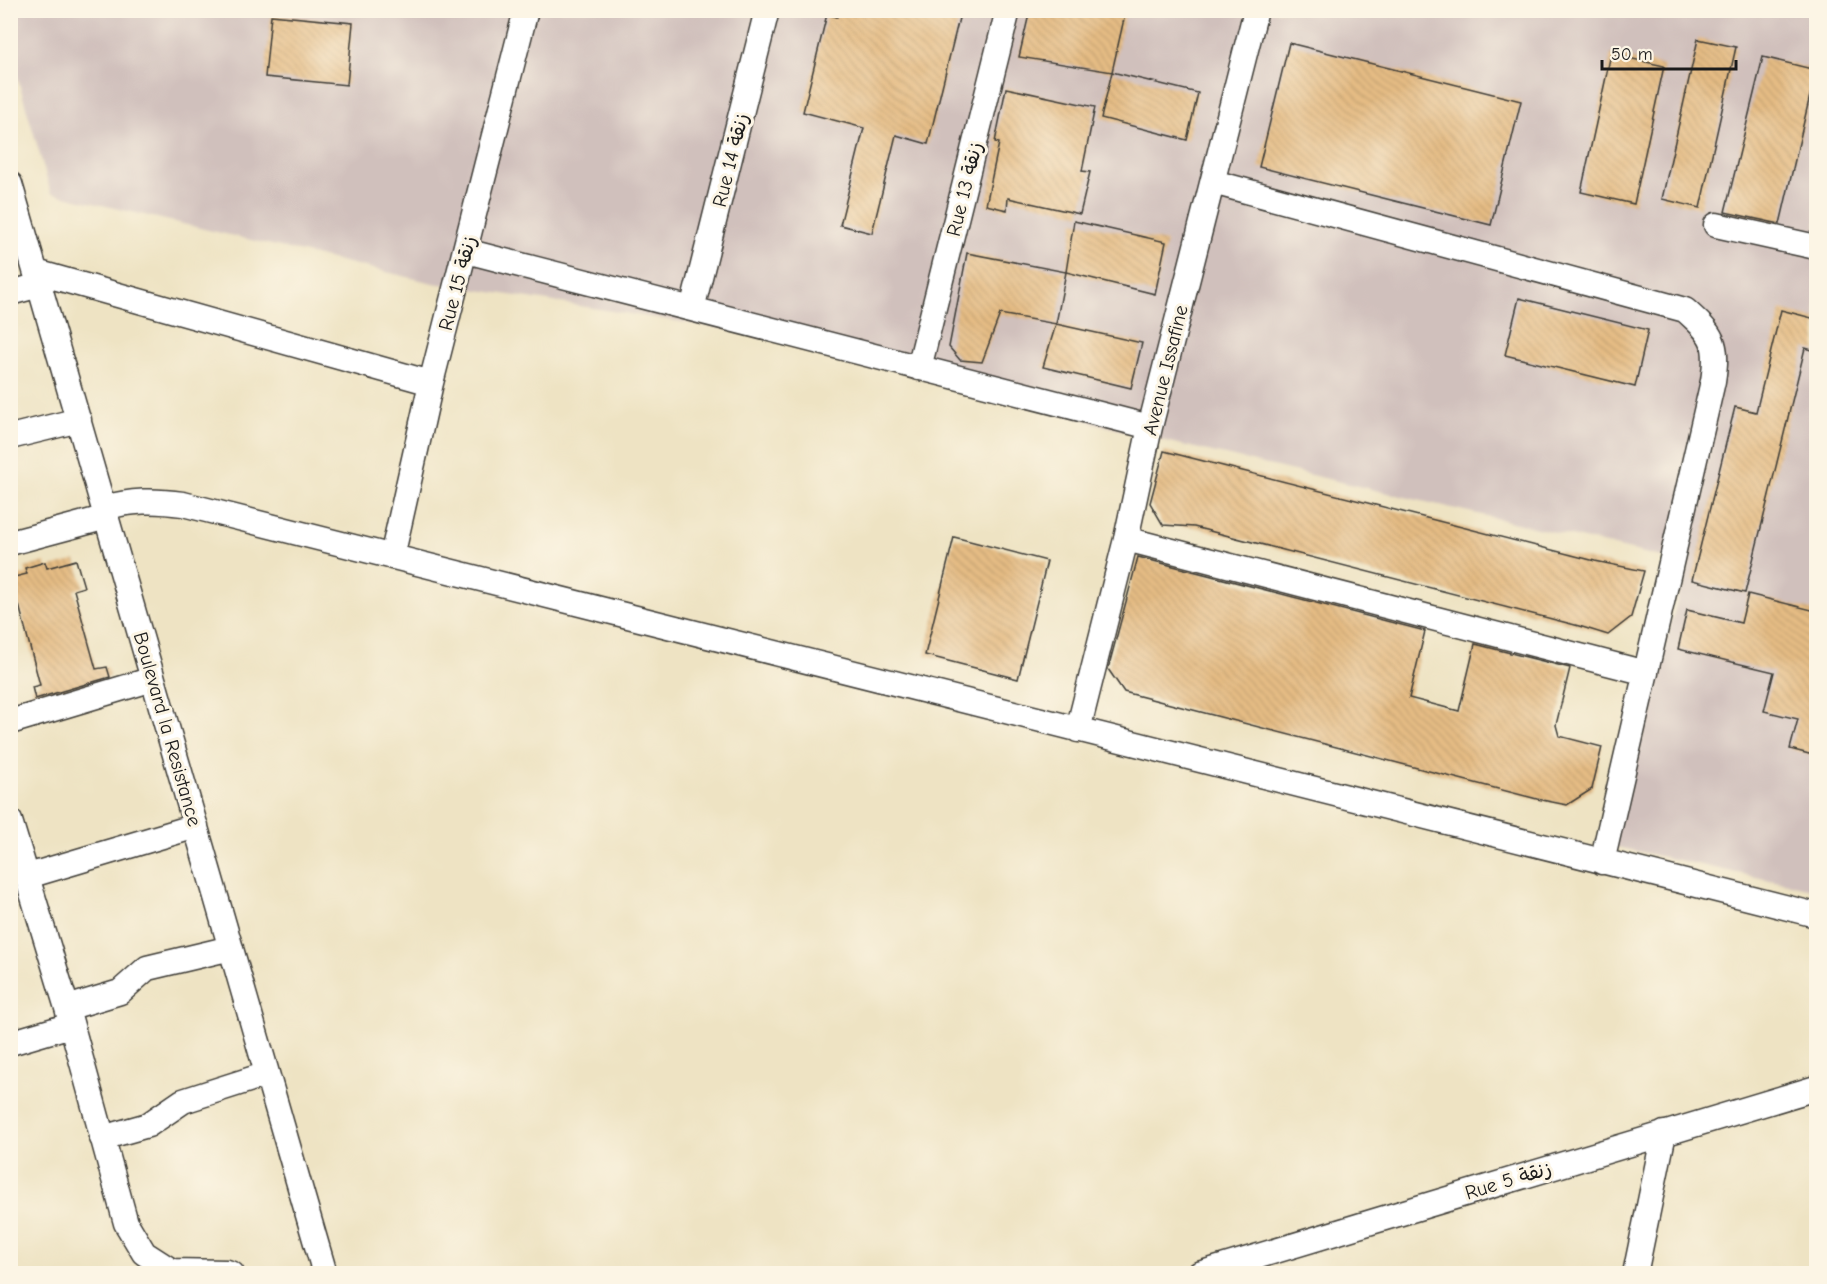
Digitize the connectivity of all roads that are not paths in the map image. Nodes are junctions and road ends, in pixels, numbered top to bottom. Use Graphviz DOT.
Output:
graph roads {
  1 [pos="526,10"];
  2 [pos="767,10"];
  3 [pos="1008,10"];
  4 [pos="1256,10"];
  5 [pos="1213,182"];
  6 [pos="10,184"];
  7 [pos="1716,225"];
  8 [pos="1816,247"];
  9 [pos="466,251"];
  10 [pos="38,279"];
  11 [pos="10,293"];
  12 [pos="692,309"];
  13 [pos="919,368"];
  14 [pos="431,383"];
  15 [pos="79,420"];
  16 [pos="1150,427"];
  17 [pos="10,437"];
  18 [pos="105,512"];
  19 [pos="1126,539"];
  20 [pos="10,543"];
  21 [pos="392,557"];
  22 [pos="1646,673"];
  23 [pos="153,679"];
  24 [pos="10,722"];
  25 [pos="1078,730"];
  26 [pos="10,821"];
  27 [pos="196,826"];
  28 [pos="1602,862"];
  29 [pos="28,876"];
  30 [pos="1816,915"];
  31 [pos="231,948"];
  32 [pos="69,1017"];
  33 [pos="10,1043"];
  34 [pos="267,1074"];
  35 [pos="1816,1088"];
  36 [pos="1664,1133"];
  37 [pos="102,1138"];
  38 [pos="317,1272"];
  39 [pos="232,1274"];
  40 [pos="1199,1274"];
  41 [pos="1635,1274"];
  1 -- 9 [label="street, Rue 15 زنقة"];
  2 -- 12 [label="street, Rue 14 زنقة"];
  3 -- 13 [label="street, Rue 13 زنقة"];
  4 -- 5 [label="street, Avenue Issafine"];
  5 -- 16 [label="street, Avenue Issafine"];
  5 -- 22 [label="street"];
  6 -- 10 [label="street, Boulevard la Resistance"];
  7 -- 8 [label="street"];
  9 -- 12 [label="street"];
  9 -- 14 [label="street, Rue 15 زنقة"];
  10 -- 11 [label="street"];
  10 -- 14 [label="street"];
  10 -- 15 [label="street, Boulevard la Resistance"];
  12 -- 13 [label="street"];
  13 -- 16 [label="street"];
  14 -- 21 [label="street, Rue 15 زنقة"];
  15 -- 17 [label="street"];
  15 -- 18 [label="street, Boulevard la Resistance"];
  16 -- 19 [label="street, Avenue Issafine"];
  18 -- 20 [label="street"];
  18 -- 21 [label="street"];
  18 -- 23 [label="street, Boulevard la Resistance"];
  19 -- 22 [label="street"];
  19 -- 25 [label="street, Avenue Issafine"];
  21 -- 25 [label="street"];
  22 -- 28 [label="street"];
  23 -- 24 [label="street"];
  23 -- 27 [label="street, Boulevard la Resistance"];
  25 -- 28 [label="street"];
  26 -- 29 [label="street"];
  27 -- 29 [label="street"];
  27 -- 31 [label="street, Boulevard la Resistance"];
  28 -- 30 [label="street"];
  29 -- 32 [label="street"];
  31 -- 32 [label="street"];
  31 -- 34 [label="street, Boulevard la Resistance"];
  32 -- 33 [label="street"];
  32 -- 37 [label="street"];
  34 -- 37 [label="street"];
  34 -- 38 [label="street, Boulevard la Resistance"];
  35 -- 36 [label="street, Rue 5 زنقة"];
  36 -- 40 [label="street, Rue 5 زنقة"];
  36 -- 41 [label="street"];
  37 -- 39 [label="street"];
}
